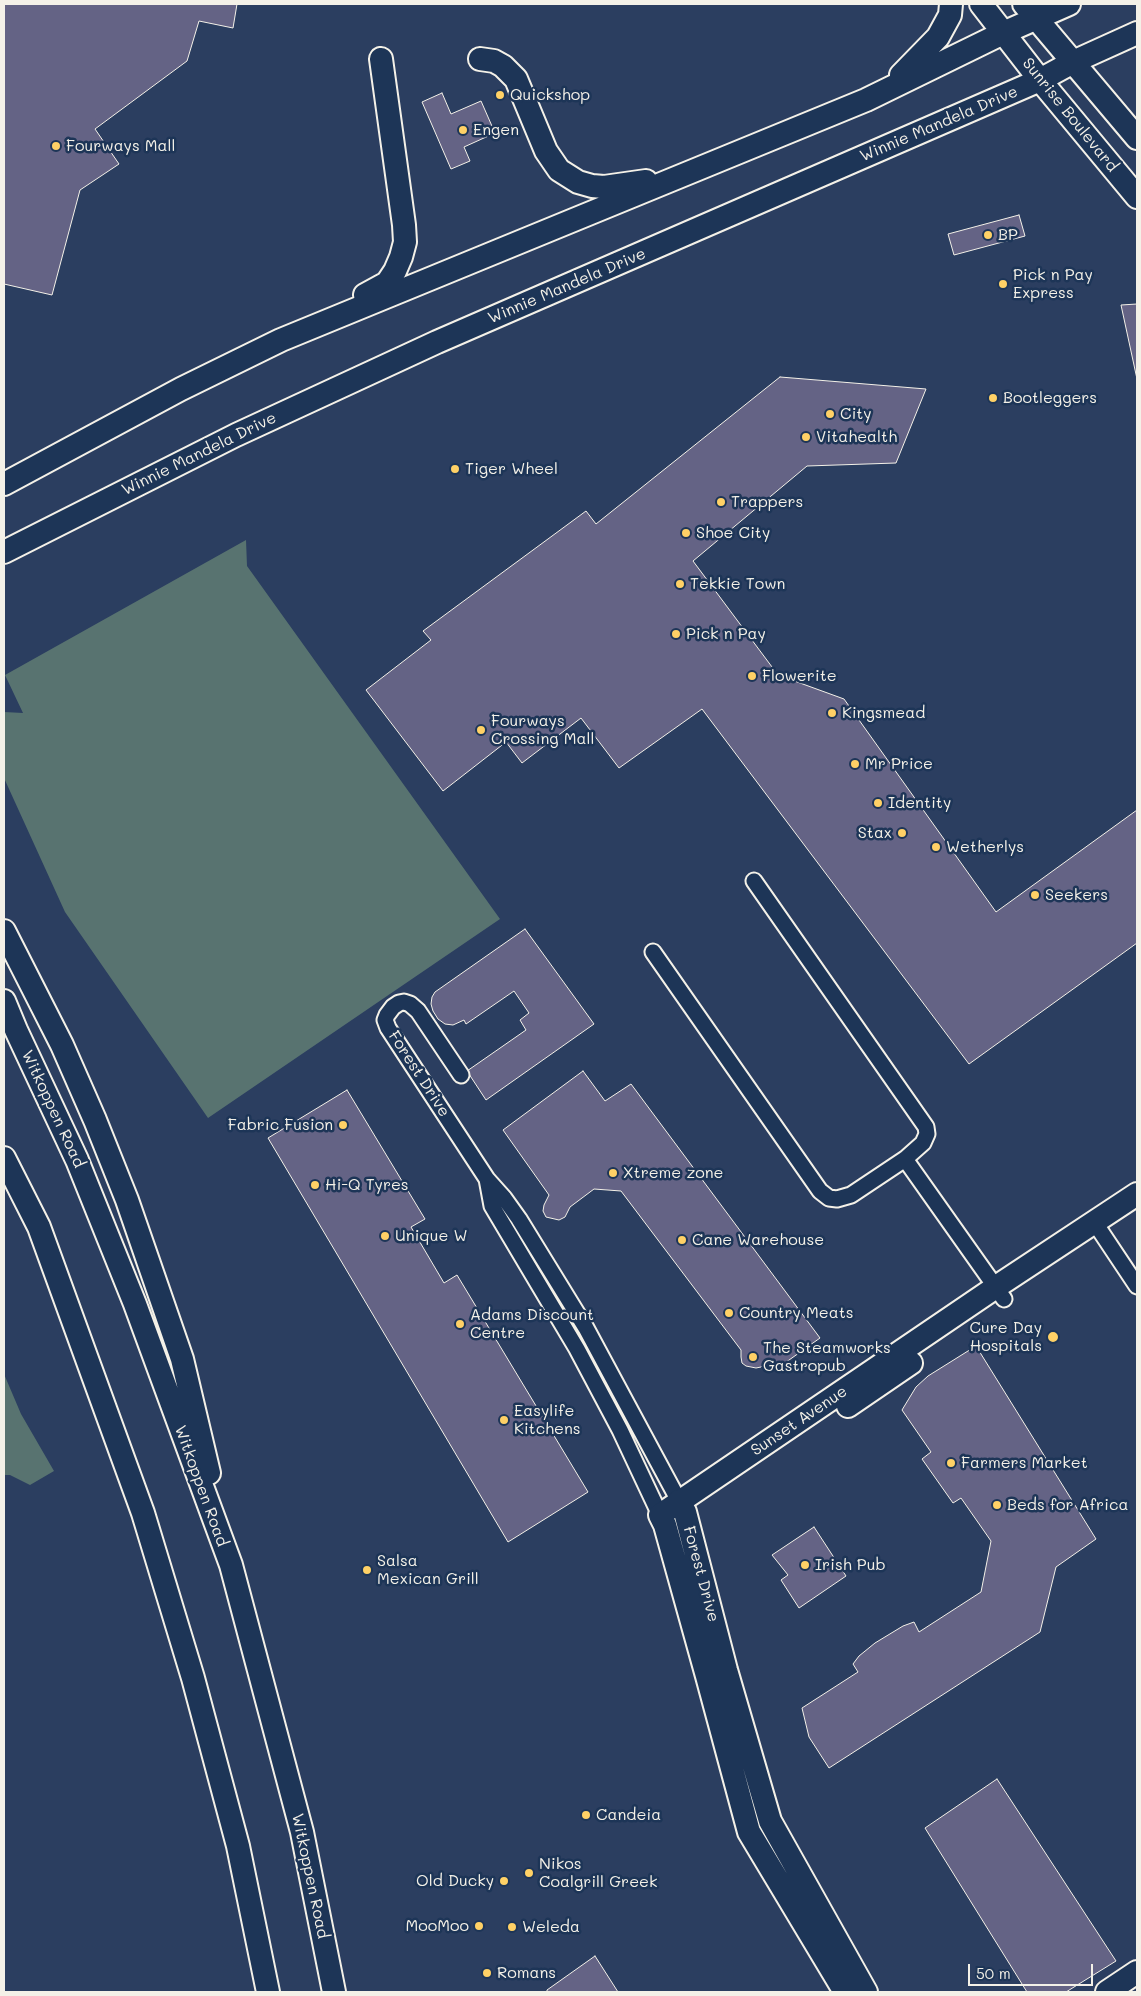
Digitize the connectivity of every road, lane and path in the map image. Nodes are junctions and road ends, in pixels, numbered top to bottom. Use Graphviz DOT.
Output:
graph roads {
  1 [pos="951,4"];
  2 [pos="981,4"];
  3 [pos="1069,4"];
  4 [pos="1030,11"];
  5 [pos="1004,33"];
  6 [pos="1137,33"];
  7 [pos="381,59"];
  8 [pos="480,59"];
  9 [pos="1074,62"];
  10 [pos="1040,80"];
  11 [pos="888,88"];
  12 [pos="1137,138"];
  13 [pos="682,176"];
  14 [pos="1137,197"];
  15 [pos="281,340"];
  16 [pos="4,484"];
  17 [pos="4,552"];
  18 [pos="754,881"];
  19 [pos="4,931"];
  20 [pos="652,952"];
  21 [pos="5,1006"];
  22 [pos="12,1045"];
  23 [pos="461,1075"];
  24 [pos="4,1158"];
  25 [pos="905,1159"];
  26 [pos="4,1178"];
  27 [pos="486,1179"];
  28 [pos="1137,1194"];
  29 [pos="1137,1206"];
  30 [pos="39,1227"];
  31 [pos="1098,1227"];
  32 [pos="1137,1286"];
  33 [pos="1000,1293"];
  34 [pos="682,1507"];
  35 [pos="662,1520"];
  36 [pos="231,1565"];
  37 [pos="1137,1972"];
  38 [pos="1137,1988"];
  39 [pos="268,1992"];
  40 [pos="334,1992"];
  41 [pos="845,1992"];
  42 [pos="866,1992"];
  43 [pos="1107,1992"];
  44 [pos="1129,1992"];
  1 -- 11 [label="main road"];
  2 -- 5 [label="main road, Sunrise Boulevard"];
  3 -- 4 [label="main road"];
  4 -- 5 [label="main road"];
  4 -- 9 [label="main road"];
  5 -- 10 [label="main road, Sunrise Boulevard"];
  5 -- 11 [label="main road"];
  6 -- 9 [label="main road, Winnie Mandela Drive"];
  7 -- 15 [label="main road"];
  8 -- 13 [label="main road"];
  9 -- 10 [label="main road, Winnie Mandela Drive"];
  9 -- 12 [label="main road"];
  10 -- 14 [label="main road, Sunrise Boulevard"];
  10 -- 17 [label="main road, Winnie Mandela Drive"];
  11 -- 13 [label="main road"];
  13 -- 15 [label="main road"];
  15 -- 16 [label="main road"];
  18 -- 25 [label="street"];
  19 -- 36 [label="main road"];
  20 -- 25 [label="street"];
  21 -- 22 [label="main road, Witkoppen Road"];
  22 -- 36 [label="main road, Witkoppen Road"];
  23 -- 27 [label="street, Forest Drive"];
  24 -- 30 [label="main road"];
  25 -- 33 [label="street"];
  26 -- 30 [label="main road"];
  27 -- 34 [label="street, Forest Drive"];
  27 -- 35 [label="street, Forest Drive"];
  28 -- 31 [label="main road, Sunset Avenue"];
  29 -- 31 [label="main road, Sunset Avenue"];
  30 -- 39 [label="main road"];
  31 -- 32 [label="street"];
  31 -- 33 [label="main road, Sunset Avenue"];
  33 -- 34 [label="main road, Sunset Avenue"];
  34 -- 35 [label="main road, Sunset Avenue"];
  34 -- 42 [label="main road, Forest Drive"];
  35 -- 41 [label="main road, Forest Drive"];
  36 -- 40 [label="main road, Witkoppen Road"];
  37 -- 43 [label="main road"];
  38 -- 44 [label="main road"];
}
